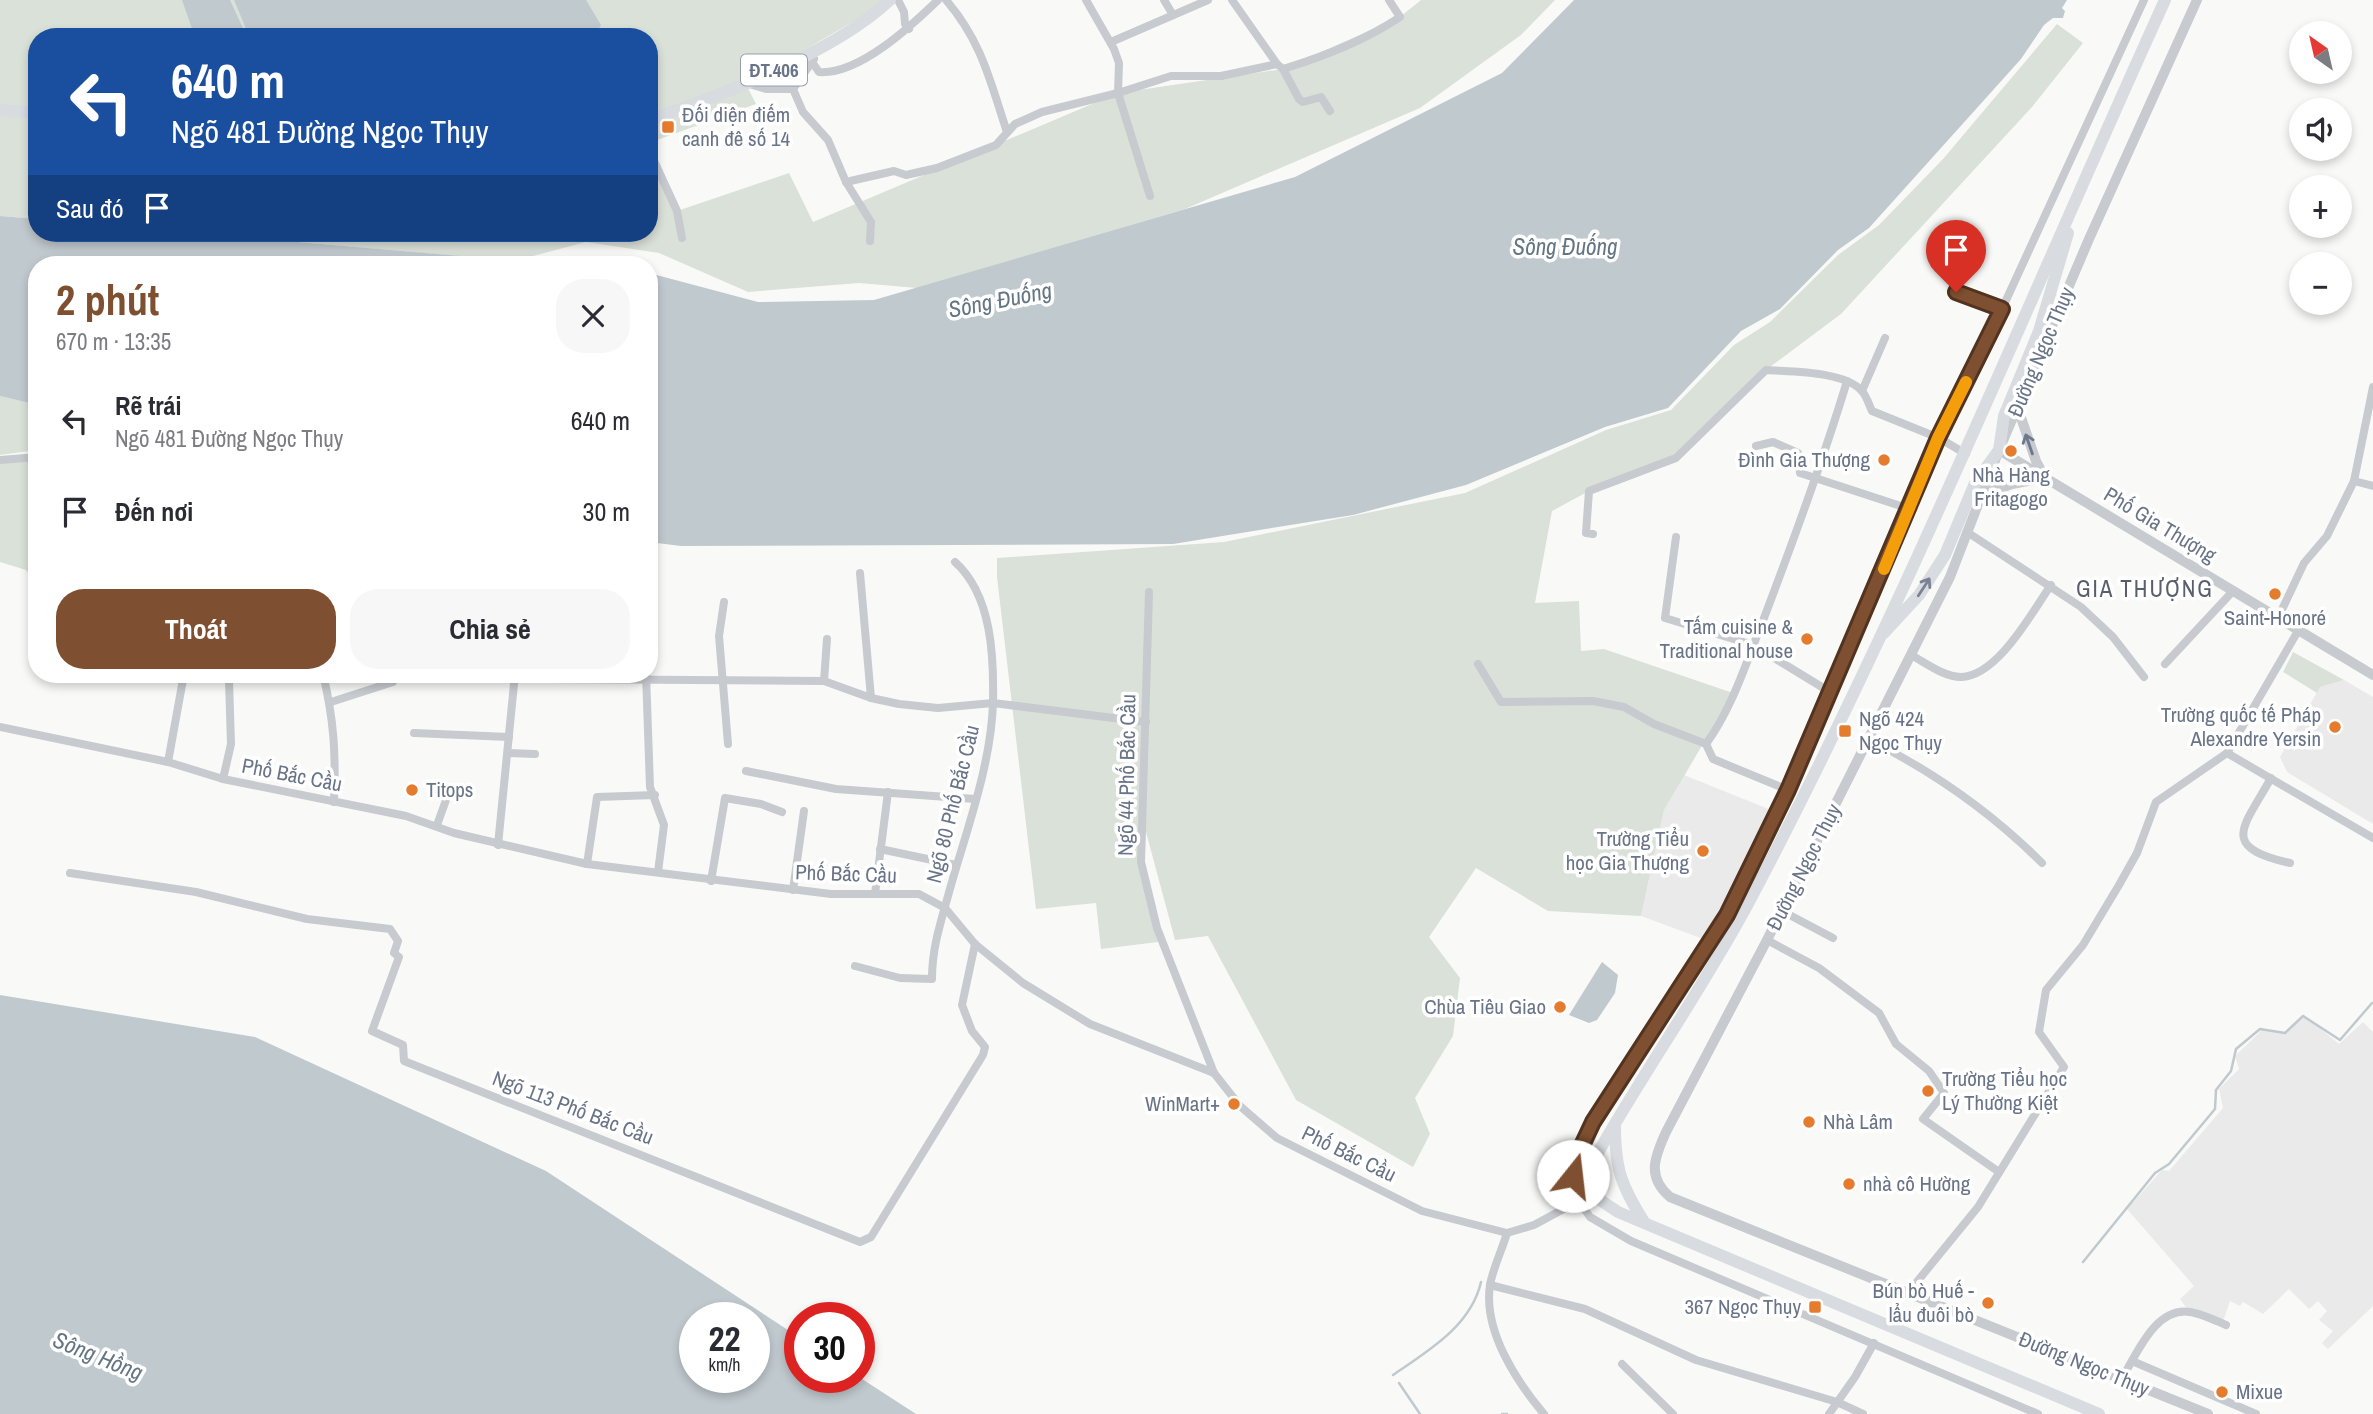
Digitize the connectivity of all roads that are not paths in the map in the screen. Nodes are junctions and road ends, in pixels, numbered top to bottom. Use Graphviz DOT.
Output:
graph roads {
  1 [pos="890,0"];
  2 [pos="898,0"];
  3 [pos="938,0"];
  4 [pos="946,0"];
  5 [pos="1086,0"];
  6 [pos="1164,0"];
  7 [pos="1208,0"];
  8 [pos="1232,0"];
  9 [pos="1389,0"];
  10 [pos="2144,0"];
  11 [pos="2165,0"];
  12 [pos="2197,0"];
  13 [pos="1173,15"];
  14 [pos="909,29"];
  15 [pos="1111,42"];
  16 [pos="824,46"];
  17 [pos="812,62"];
  18 [pos="1280,66"];
  19 [pos="746,83"];
  20 [pos="793,89"];
  21 [pos="1118,93"];
  22 [pos="0,110"];
  23 [pos="1330,111"];
  24 [pos="28,112"];
  25 [pos="658,117"];
  26 [pos="1007,132"];
  27 [pos="658,170"];
  28 [pos="846,182"];
  29 [pos="1150,196"];
  30 [pos="2078,199"];
  31 [pos="682,238"];
  32 [pos="870,241"];
  33 [pos="1956,292"];
  34 [pos="2002,309"];
  35 [pos="1885,338"];
  36 [pos="1847,381"];
  37 [pos="2373,387"];
  38 [pos="1862,391"];
  39 [pos="2018,409"];
  40 [pos="1938,438"];
  41 [pos="1756,446"];
  42 [pos="1999,450"];
  43 [pos="1966,454"];
  44 [pos="28,458"];
  45 [pos="0,460"];
  46 [pos="2045,478"];
  47 [pos="1817,479"];
  48 [pos="2354,481"];
  49 [pos="2373,486"];
  50 [pos="1984,494"];
  51 [pos="1910,509"];
  52 [pos="1967,532"];
  53 [pos="1593,534"];
  54 [pos="1676,537"];
  55 [pos="955,562"];
  56 [pos="860,573"];
  57 [pos="2051,585"];
  58 [pos="2233,591"];
  59 [pos="1149,592"];
  60 [pos="724,602"];
  61 [pos="2278,618"];
  62 [pos="2298,631"];
  63 [pos="1879,638"];
  64 [pos="827,639"];
  65 [pos="1753,645"];
  66 [pos="1911,655"];
  67 [pos="1478,664"];
  68 [pos="2165,664"];
  69 [pos="2373,675"];
  70 [pos="2144,677"];
  71 [pos="658,678"];
  72 [pos="723,681"];
  73 [pos="824,681"];
  74 [pos="182,683"];
  75 [pos="229,683"];
  76 [pos="326,683"];
  77 [pos="390,683"];
  78 [pos="514,683"];
  79 [pos="647,683"];
  80 [pos="1830,692"];
  81 [pos="871,698"];
  82 [pos="331,702"];
  83 [pos="993,703"];
  84 [pos="1146,722"];
  85 [pos="0,727"];
  86 [pos="414,733"];
  87 [pos="509,737"];
  88 [pos="1868,739"];
  89 [pos="727,744"];
  90 [pos="1706,744"];
  91 [pos="508,753"];
  92 [pos="2227,753"];
  93 [pos="535,754"];
  94 [pos="168,762"];
  95 [pos="746,771"];
  96 [pos="2271,778"];
  97 [pos="223,779"];
  98 [pos="1788,790"];
  99 [pos="888,792"];
  100 [pos="655,795"];
  101 [pos="975,799"];
  102 [pos="446,800"];
  103 [pos="334,802"];
  104 [pos="804,811"];
  105 [pos="782,812"];
  106 [pos="437,825"];
  107 [pos="2373,838"];
  108 [pos="498,845"];
  109 [pos="880,849"];
  110 [pos="2042,863"];
  111 [pos="2290,863"];
  112 [pos="587,864"];
  113 [pos="957,866"];
  114 [pos="658,872"];
  115 [pos="70,873"];
  116 [pos="711,881"];
  117 [pos="793,890"];
  118 [pos="874,894"];
  119 [pos="945,908"];
  120 [pos="1782,911"];
  121 [pos="1833,938"];
  122 [pos="1767,940"];
  123 [pos="975,944"];
  124 [pos="855,966"];
  125 [pos="1214,1073"];
  126 [pos="1615,1124"];
  127 [pos="1999,1172"];
  128 [pos="1595,1192"];
  129 [pos="1578,1200"];
  130 [pos="1645,1223"];
  131 [pos="1507,1233"];
  132 [pos="1490,1285"];
  133 [pos="1911,1294"];
  134 [pos="2226,1325"];
  135 [pos="1874,1343"];
  136 [pos="2132,1361"];
  137 [pos="1622,1364"];
  138 [pos="2121,1380"];
  139 [pos="1837,1402"];
  140 [pos="1669,1413"];
  141 [pos="1544,1414"];
  142 [pos="1829,1414"];
  143 [pos="1863,1414"];
  144 [pos="2038,1414"];
  145 [pos="2099,1414"];
  146 [pos="2208,1414"];
  147 [pos="2256,1414"];
  1 -- 16 [label="main road, ĐT.406"];
  2 -- 14 [label="street"];
  3 -- 14 [label="street"];
  4 -- 26 [label="street"];
  5 -- 15 [label="street"];
  6 -- 13 [label="street"];
  7 -- 13 [label="street"];
  8 -- 18 [label="street"];
  9 -- 18 [label="street"];
  10 -- 34 [label="street"];
  11 -- 30 [label="main road, Đường Ngọc Thụy"];
  12 -- 39 [label="street, Đường Ngọc Thụy"];
  13 -- 15 [label="street"];
  14 -- 17 [label="street"];
  15 -- 21 [label="street"];
  16 -- 17 [label="street"];
  16 -- 19 [label="main road, ĐT.406"];
  17 -- 20 [label="street"];
  18 -- 21 [label="street"];
  18 -- 23 [label="street"];
  19 -- 20 [label="street"];
  19 -- 25 [label="main road, ĐT.406"];
  20 -- 28 [label="street"];
  21 -- 26 [label="street"];
  21 -- 29 [label="street"];
  22 -- 24 [label="main road"];
  26 -- 28 [label="street"];
  27 -- 31 [label="street"];
  28 -- 32 [label="street"];
  30 -- 42 [label="main road"];
  30 -- 43 [label="main road, Đường Ngọc Thụy"];
  33 -- 34 [label="street"];
  34 -- 40 [label="street"];
  35 -- 38 [label="street"];
  36 -- 38 [label="street"];
  36 -- 47 [label="street"];
  36 -- 53 [label="street"];
  37 -- 48 [label="street"];
  38 -- 40 [label="street"];
  39 -- 42 [label="street, Đường Ngọc Thụy"];
  46 -- 39 [label="street, one-way"];
  40 -- 43 [label="street"];
  40 -- 51 [label="street"];
  41 -- 47 [label="street"];
  42 -- 46 [label="street, Phố Gia Thượng"];
  42 -- 50 [label="street, Đường Ngọc Thụy"];
  63 -- 42 [label="main road, one-way"];
  43 -- 63 [label="main road, Đường Ngọc Thụy"];
  44 -- 45 [label="street"];
  46 -- 50 [label="street"];
  46 -- 58 [label="street, Phố Gia Thượng"];
  47 -- 51 [label="street"];
  47 -- 65 [label="street"];
  48 -- 49 [label="street"];
  48 -- 61 [label="street"];
  50 -- 52 [label="street, Đường Ngọc Thụy"];
  51 -- 80 [label="street"];
  52 -- 57 [label="street"];
  52 -- 66 [label="street, Đường Ngọc Thụy"];
  54 -- 65 [label="street"];
  55 -- 83 [label="street"];
  56 -- 81 [label="street"];
  57 -- 66 [label="street"];
  57 -- 70 [label="street"];
  58 -- 61 [label="street, Phố Gia Thượng"];
  58 -- 68 [label="street"];
  59 -- 84 [label="street, Ngõ 44 Phố Bắc Cầu"];
  60 -- 72 [label="street"];
  61 -- 62 [label="street, Phố Gia Thượng"];
  62 -- 69 [label="street, Phố Gia Thượng"];
  62 -- 92 [label="street"];
  63 -- 126 [label="main road, Đường Ngọc Thụy"];
  64 -- 73 [label="street"];
  65 -- 80 [label="street"];
  65 -- 90 [label="street"];
  66 -- 88 [label="street, Đường Ngọc Thụy"];
  67 -- 90 [label="street"];
  71 -- 72 [label="street, Ngõ 80 Phố Bắc Cầu"];
  72 -- 73 [label="street, Ngõ 80 Phố Bắc Cầu"];
  72 -- 89 [label="street"];
  73 -- 81 [label="street, Ngõ 80 Phố Bắc Cầu"];
  74 -- 94 [label="street"];
  75 -- 97 [label="street"];
  76 -- 82 [label="street"];
  77 -- 82 [label="street"];
  78 -- 87 [label="street"];
  79 -- 100 [label="street"];
  80 -- 98 [label="street"];
  81 -- 83 [label="street, Ngõ 80 Phố Bắc Cầu"];
  82 -- 103 [label="street"];
  83 -- 84 [label="street"];
  83 -- 101 [label="street, Ngõ 80 Phố Bắc Cầu"];
  84 -- 125 [label="street, Ngõ 44 Phố Bắc Cầu"];
  85 -- 94 [label="street, Phố Bắc Cầu"];
  86 -- 87 [label="street"];
  87 -- 91 [label="street"];
  88 -- 110 [label="street"];
  88 -- 120 [label="street, Đường Ngọc Thụy"];
  90 -- 98 [label="street"];
  91 -- 93 [label="street"];
  91 -- 108 [label="street"];
  92 -- 96 [label="street"];
  92 -- 127 [label="street"];
  94 -- 97 [label="street, Phố Bắc Cầu"];
  95 -- 99 [label="street"];
  96 -- 107 [label="street"];
  96 -- 111 [label="street"];
  97 -- 103 [label="street, Phố Bắc Cầu"];
  98 -- 129 [label="street"];
  99 -- 101 [label="street"];
  99 -- 109 [label="street"];
  100 -- 112 [label="street"];
  100 -- 114 [label="street"];
  101 -- 113 [label="street, Ngõ 80 Phố Bắc Cầu"];
  102 -- 106 [label="street"];
  103 -- 106 [label="street, Phố Bắc Cầu"];
  104 -- 117 [label="street"];
  105 -- 116 [label="street"];
  106 -- 108 [label="street, Phố Bắc Cầu"];
  108 -- 112 [label="street, Phố Bắc Cầu"];
  109 -- 113 [label="street"];
  109 -- 118 [label="street"];
  112 -- 114 [label="street, Phố Bắc Cầu"];
  113 -- 119 [label="street, Ngõ 80 Phố Bắc Cầu"];
  114 -- 116 [label="street, Phố Bắc Cầu"];
  115 -- 123 [label="street, Ngõ 113 Phố Bắc Cầu"];
  116 -- 117 [label="street, Phố Bắc Cầu"];
  117 -- 118 [label="street, Phố Bắc Cầu"];
  118 -- 119 [label="street, Phố Bắc Cầu"];
  119 -- 123 [label="street, Phố Bắc Cầu"];
  119 -- 124 [label="street, Ngõ 80 Phố Bắc Cầu"];
  120 -- 121 [label="street"];
  120 -- 122 [label="street, Đường Ngọc Thụy"];
  122 -- 127 [label="street"];
  122 -- 133 [label="street, Đường Ngọc Thụy"];
  123 -- 125 [label="street, Phố Bắc Cầu"];
  125 -- 131 [label="street, Phố Bắc Cầu"];
  126 -- 128 [label="main road, Đường Ngọc Thụy"];
  126 -- 130 [label="main road"];
  127 -- 133 [label="street"];
  128 -- 129 [label="street"];
  128 -- 130 [label="main road, Đường Ngọc Thụy"];
  129 -- 131 [label="street"];
  129 -- 135 [label="street"];
  130 -- 145 [label="main road, Đường Ngọc Thụy"];
  131 -- 132 [label="street"];
  132 -- 139 [label="street"];
  132 -- 141 [label="street"];
  133 -- 138 [label="street, Đường Ngọc Thụy"];
  134 -- 136 [label="street"];
  135 -- 139 [label="street"];
  135 -- 144 [label="street"];
  136 -- 138 [label="street"];
  136 -- 147 [label="street, Đường Ngọc Thụy"];
  137 -- 140 [label="street"];
  138 -- 146 [label="street, Đường Ngọc Thụy"];
  139 -- 142 [label="street"];
  139 -- 143 [label="street"];
}
